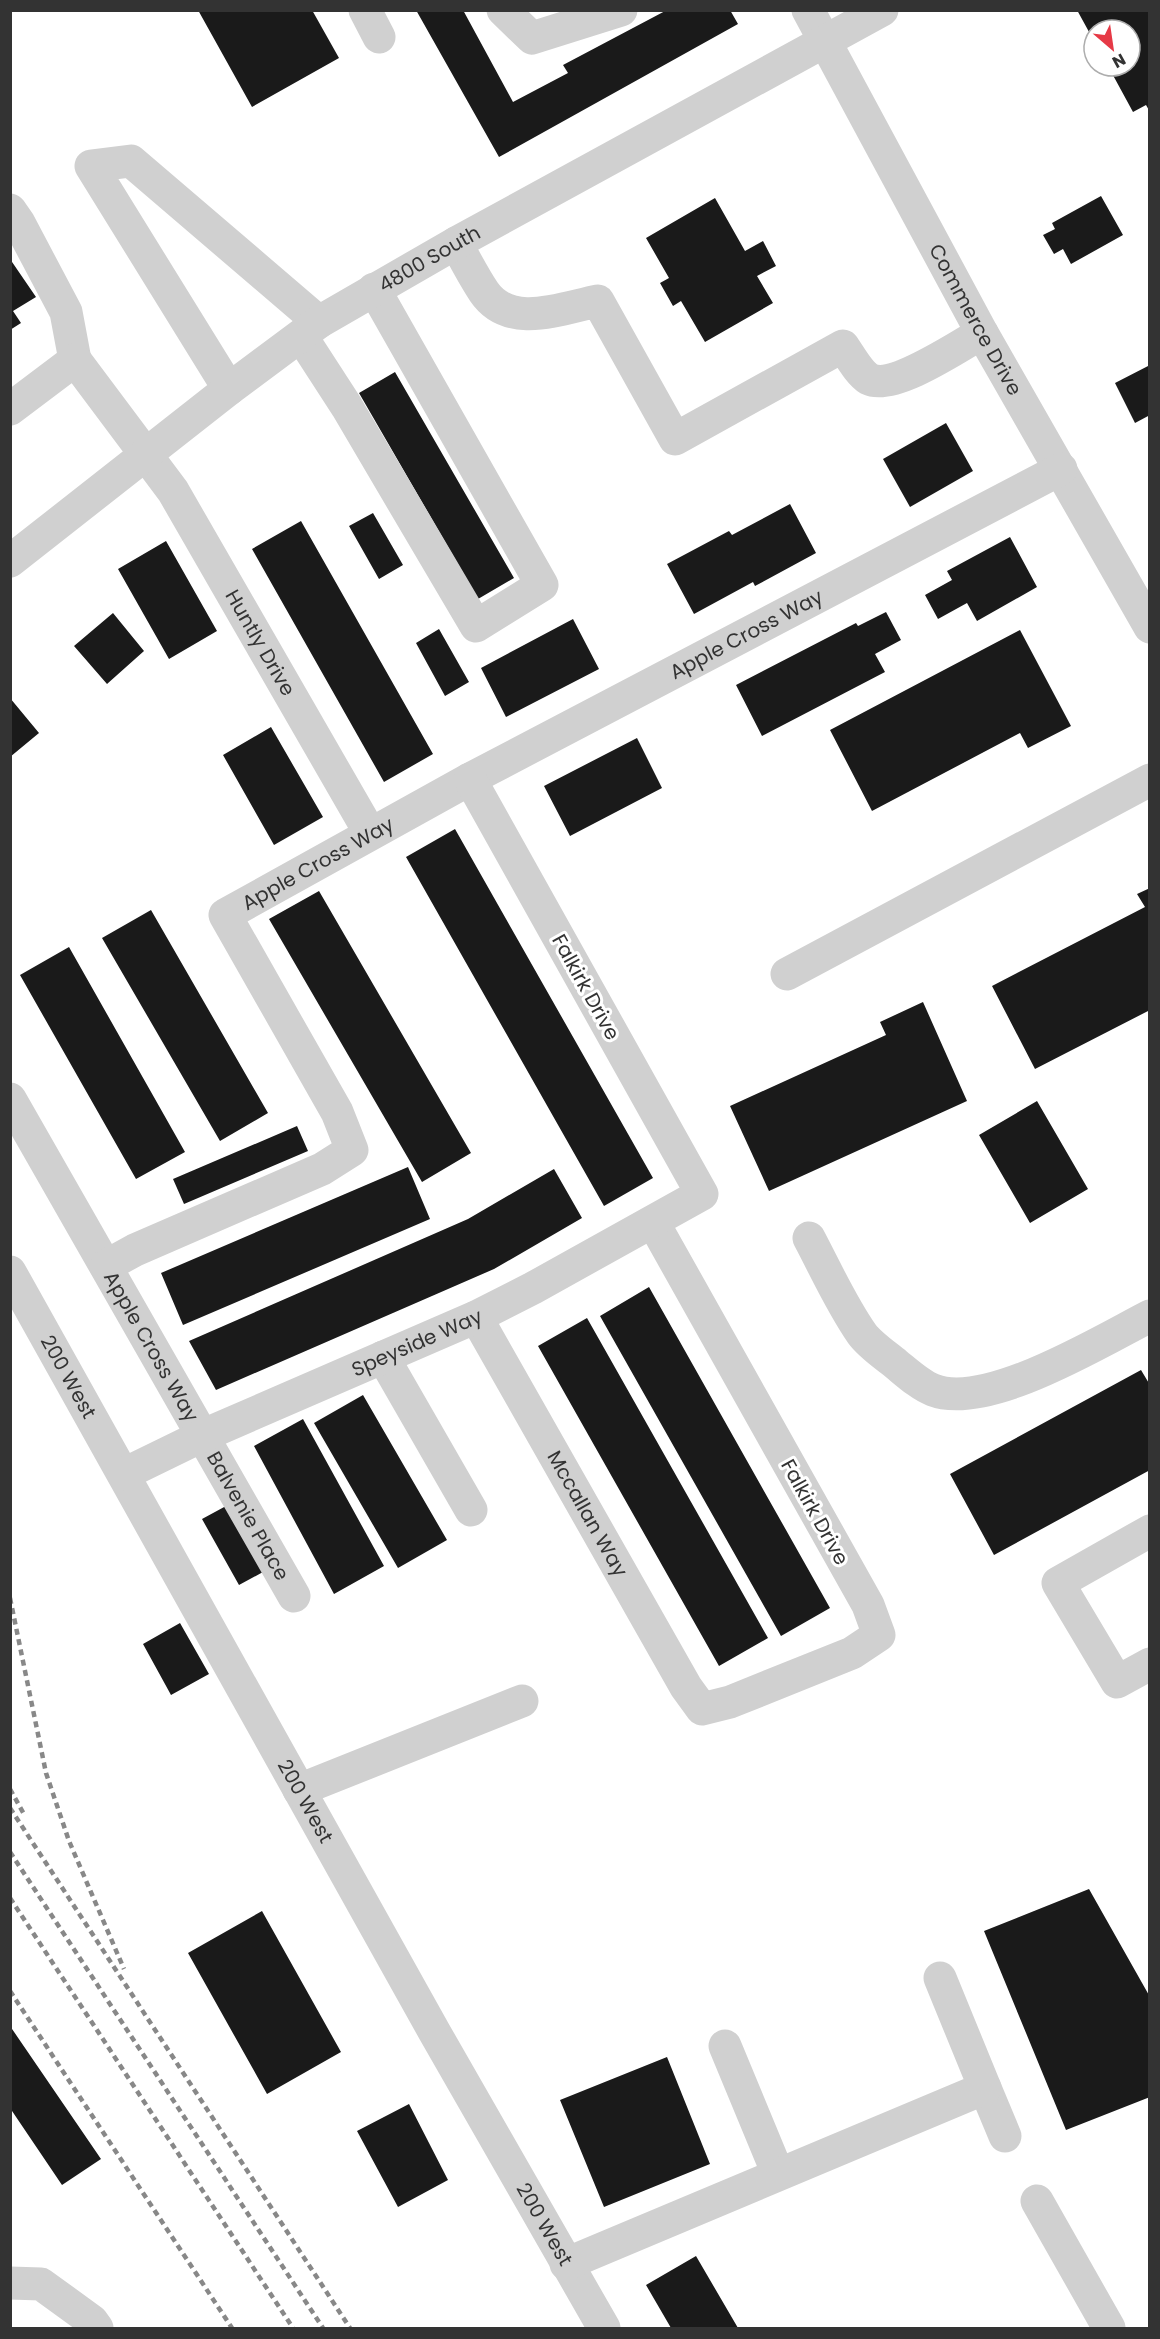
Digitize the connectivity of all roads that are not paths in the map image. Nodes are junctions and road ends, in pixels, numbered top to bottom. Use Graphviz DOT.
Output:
graph roads {
  1 [pos="503,10"];
  2 [pos="621,10"];
  3 [pos="808,10"];
  4 [pos="882,10"];
  5 [pos="826,41"];
  6 [pos="10,210"];
  7 [pos="456,243"];
  8 [pos="374,289"];
  9 [pos="310,329"];
  10 [pos="982,333"];
  11 [pos="75,360"];
  12 [pos="229,388"];
  13 [pos="10,409"];
  14 [pos="145,455"];
  15 [pos="1061,469"];
  16 [pos="10,561"];
  17 [pos="1149,627"];
  18 [pos="470,779"];
  19 [pos="1149,780"];
  20 [pos="370,833"];
  21 [pos="787,974"];
  22 [pos="10,1099"];
  23 [pos="702,1194"];
  24 [pos="653,1222"];
  25 [pos="809,1238"];
  26 [pos="106,1266"];
  27 [pos="10,1272"];
  28 [pos="1149,1316"];
  29 [pos="476,1317"];
  30 [pos="383,1356"];
  31 [pos="204,1435"];
  32 [pos="124,1474"];
  33 [pos="471,1510"];
  34 [pos="1149,1532"];
  35 [pos="294,1596"];
  36 [pos="1149,1664"];
  37 [pos="522,1701"];
  38 [pos="702,1709"];
  39 [pos="299,1790"];
  40 [pos="940,1978"];
  41 [pos="725,2046"];
  42 [pos="985,2088"];
  43 [pos="1005,2136"];
  44 [pos="778,2174"];
  45 [pos="1038,2201"];
  46 [pos="566,2264"];
  47 [pos="10,2283"];
  48 [pos="97,2328"];
  49 [pos="604,2328"];
  50 [pos="1109,2328"];
  1 -- 2 [label="street"];
  3 -- 5 [label="street, Commerce Drive"];
  4 -- 5 [label="street, 4800 South"];
  5 -- 7 [label="street, 4800 South"];
  5 -- 10 [label="street, Commerce Drive"];
  6 -- 11 [label="street"];
  7 -- 8 [label="street, 4800 South"];
  7 -- 10 [label="street"];
  8 -- 9 [label="street, 4800 South"];
  8 -- 9 [label="street"];
  9 -- 12 [label="street, 4800 South"];
  9 -- 12 [label="street"];
  10 -- 15 [label="street, Commerce Drive"];
  11 -- 13 [label="street"];
  11 -- 14 [label="street, Huntly Drive"];
  12 -- 14 [label="street, 4800 South"];
  14 -- 16 [label="street, 4800 South"];
  14 -- 20 [label="street, Huntly Drive"];
  15 -- 17 [label="street, Commerce Drive"];
  15 -- 18 [label="street, Apple Cross Way"];
  18 -- 20 [label="street, Apple Cross Way"];
  18 -- 23 [label="street, Falkirk Drive"];
  19 -- 21 [label="street"];
  20 -- 26 [label="street, Apple Cross Way"];
  22 -- 26 [label="street"];
  23 -- 24 [label="street, Speyside Way"];
  24 -- 29 [label="street, Speyside Way"];
  24 -- 38 [label="street, Falkirk Drive"];
  25 -- 28 [label="street"];
  26 -- 31 [label="street, Apple Cross Way"];
  27 -- 32 [label="street, 200 West"];
  29 -- 30 [label="street, Speyside Way"];
  29 -- 38 [label="street, Mccallan Way"];
  30 -- 31 [label="street, Speyside Way"];
  30 -- 33 [label="street"];
  31 -- 32 [label="street, Speyside Way"];
  31 -- 35 [label="street, Balvenie Place"];
  32 -- 39 [label="street, 200 West"];
  34 -- 36 [label="street"];
  37 -- 39 [label="street"];
  39 -- 46 [label="street, 200 West"];
  40 -- 42 [label="street"];
  41 -- 44 [label="street"];
  42 -- 43 [label="street"];
  42 -- 44 [label="street"];
  44 -- 46 [label="street"];
  45 -- 50 [label="street"];
  46 -- 49 [label="street, 200 West"];
  47 -- 48 [label="street"];
}
